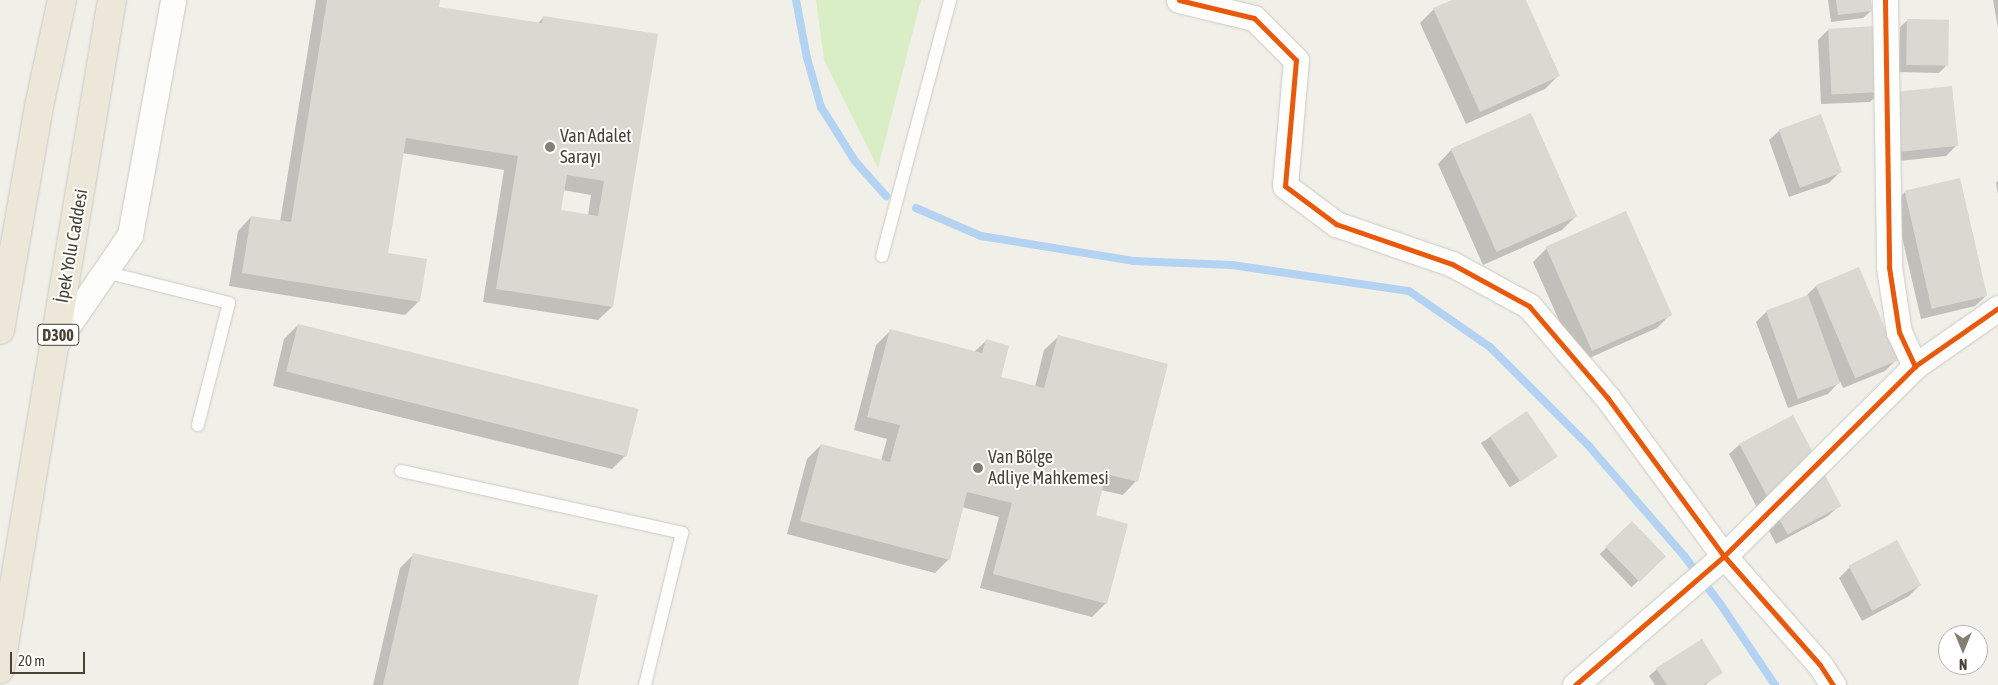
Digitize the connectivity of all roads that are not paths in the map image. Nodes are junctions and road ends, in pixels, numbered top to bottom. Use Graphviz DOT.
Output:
graph roads {
  1 [pos="62,0"];
  2 [pos="112,0"];
  3 [pos="173,0"];
  4 [pos="950,0"];
  5 [pos="1179,0"];
  6 [pos="1885,0"];
  7 [pos="882,256"];
  8 [pos="105,272"];
  9 [pos="1998,308"];
  10 [pos="0,330"];
  11 [pos="56,344"];
  12 [pos="1915,366"];
  13 [pos="198,425"];
  14 [pos="401,471"];
  15 [pos="1724,556"];
  16 [pos="0,669"];
  17 [pos="645,685"];
  18 [pos="1576,685"];
  19 [pos="1833,685"];
  1 -- 10 [label="highway"];
  2 -- 11 [label="highway, İpek Yolu Caddesi / D300"];
  3 -- 8 [label="street"];
  4 -- 7 [label="lane"];
  5 -- 15 [label="street"];
  6 -- 12 [label="street"];
  8 -- 11 [label="street"];
  8 -- 13 [label="lane"];
  9 -- 12 [label="street"];
  11 -- 16 [label="highway, İpek Yolu Caddesi / D300"];
  12 -- 15 [label="street"];
  14 -- 17 [label="lane"];
  15 -- 18 [label="street"];
  15 -- 19 [label="street"];
}
